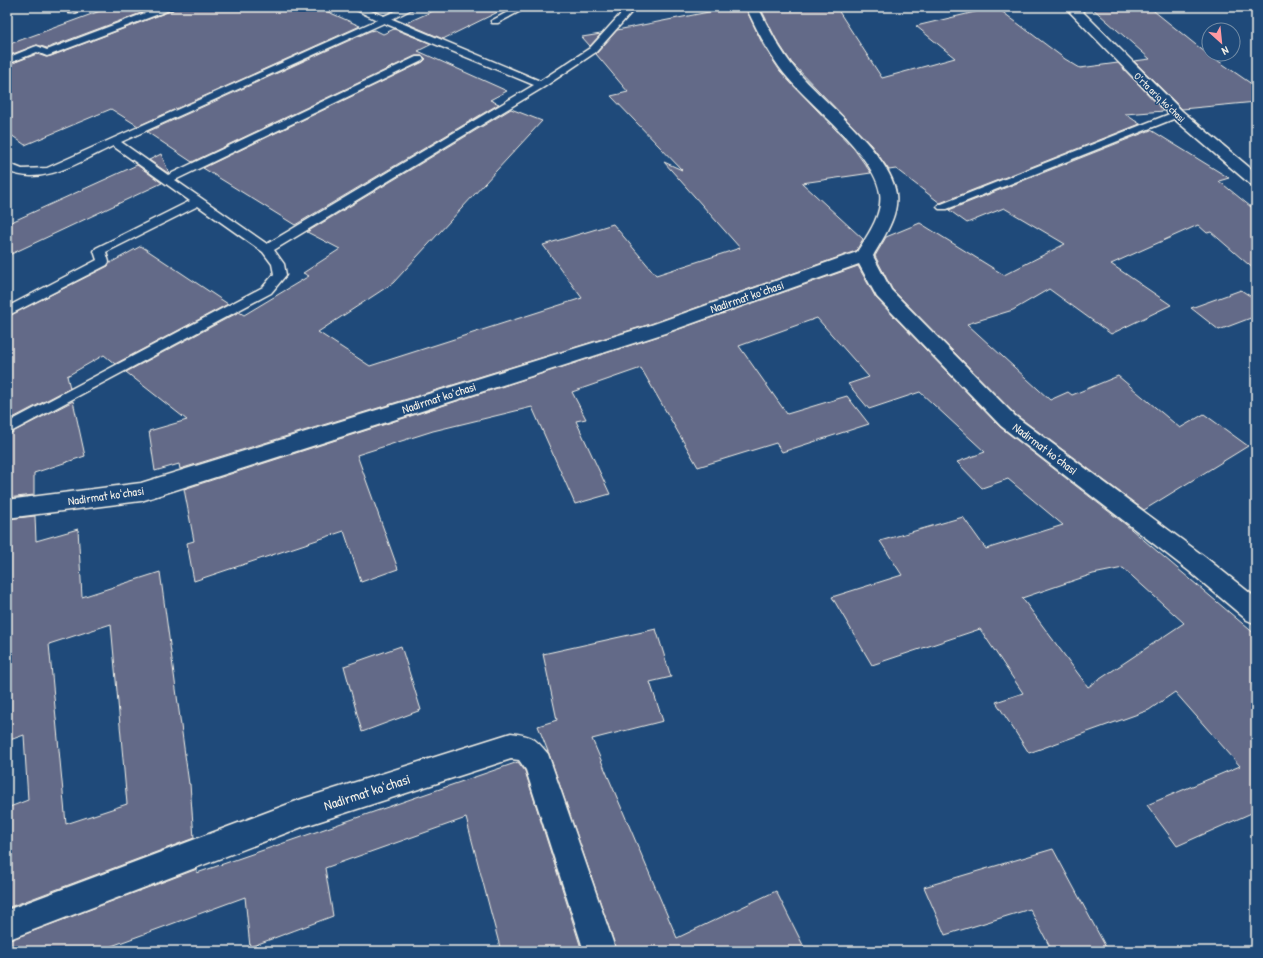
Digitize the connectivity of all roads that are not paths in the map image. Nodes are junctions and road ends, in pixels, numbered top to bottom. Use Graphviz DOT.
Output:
graph roads {
  1 [pos="83,7"];
  2 [pos="169,7"];
  3 [pos="354,7"];
  4 [pos="412,7"];
  5 [pos="524,7"];
  6 [pos="632,7"];
  7 [pos="752,7"];
  8 [pos="1071,7"];
  9 [pos="72,11"];
  10 [pos="384,20"];
  11 [pos="495,21"];
  12 [pos="419,59"];
  13 [pos="7,61"];
  14 [pos="541,85"];
  15 [pos="1176,114"];
  16 [pos="114,142"];
  17 [pos="7,166"];
  18 [pos="168,179"];
  19 [pos="1256,181"];
  20 [pos="198,201"];
  21 [pos="943,207"];
  22 [pos="267,249"];
  23 [pos="864,256"];
  24 [pos="7,312"];
  25 [pos="7,429"];
  26 [pos="7,508"];
  27 [pos="1256,613"];
  28 [pos="7,926"];
  29 [pos="600,951"];
  1 -- 9 [label="lane"];
  2 -- 13 [label="lane"];
  3 -- 10 [label="lane"];
  4 -- 10 [label="lane"];
  5 -- 11 [label="lane"];
  6 -- 14 [label="lane"];
  7 -- 23 [label="street"];
  8 -- 15 [label="street, Oʻrta ariq koʻchasi"];
  10 -- 14 [label="lane"];
  10 -- 16 [label="lane"];
  12 -- 18 [label="lane"];
  14 -- 22 [label="lane"];
  15 -- 19 [label="street, Oʻrta ariq koʻchasi"];
  15 -- 21 [label="lane"];
  16 -- 17 [label="lane"];
  16 -- 18 [label="lane"];
  18 -- 20 [label="lane"];
  20 -- 22 [label="lane"];
  20 -- 24 [label="lane"];
  22 -- 25 [label="lane"];
  23 -- 26 [label="street, Nadirmat koʻchasi"];
  23 -- 27 [label="street, Nadirmat koʻchasi"];
  28 -- 29 [label="street, Nadirmat koʻchasi"];
}
